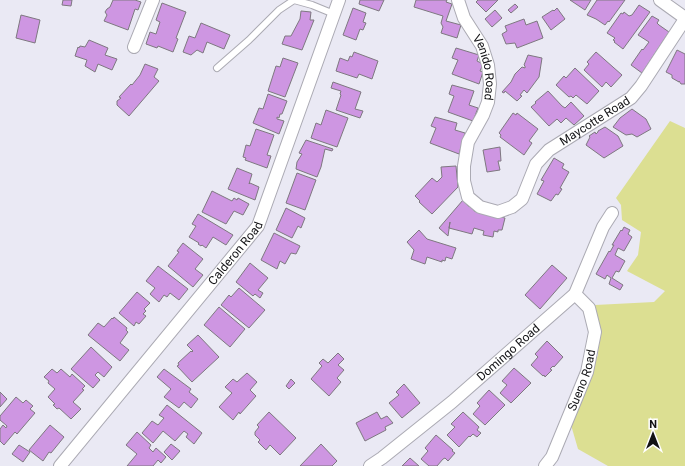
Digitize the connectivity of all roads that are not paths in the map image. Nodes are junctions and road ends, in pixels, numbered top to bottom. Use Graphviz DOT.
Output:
graph roads {
  1 [pos="153,0"];
  2 [pos="339,0"];
  3 [pos="458,0"];
  4 [pos="660,0"];
  5 [pos="334,14"];
  6 [pos="685,18"];
  7 [pos="134,48"];
  8 [pos="217,68"];
  9 [pos="498,212"];
  10 [pos="612,212"];
  11 [pos="575,294"];
  12 [pos="60,466"];
  13 [pos="370,466"];
  14 [pos="545,466"];
  1 -- 7 [label="street"];
  2 -- 5 [label="street, Calderon Road"];
  3 -- 9 [label="street, Venido Road"];
  4 -- 6 [label="street"];
  5 -- 8 [label="lane"];
  5 -- 12 [label="street, Calderon Road"];
  6 -- 9 [label="street, Maycotte Road"];
  10 -- 11 [label="street, Domingo Road"];
  11 -- 13 [label="street, Domingo Road"];
  11 -- 14 [label="street, Sueno Road"];
}
